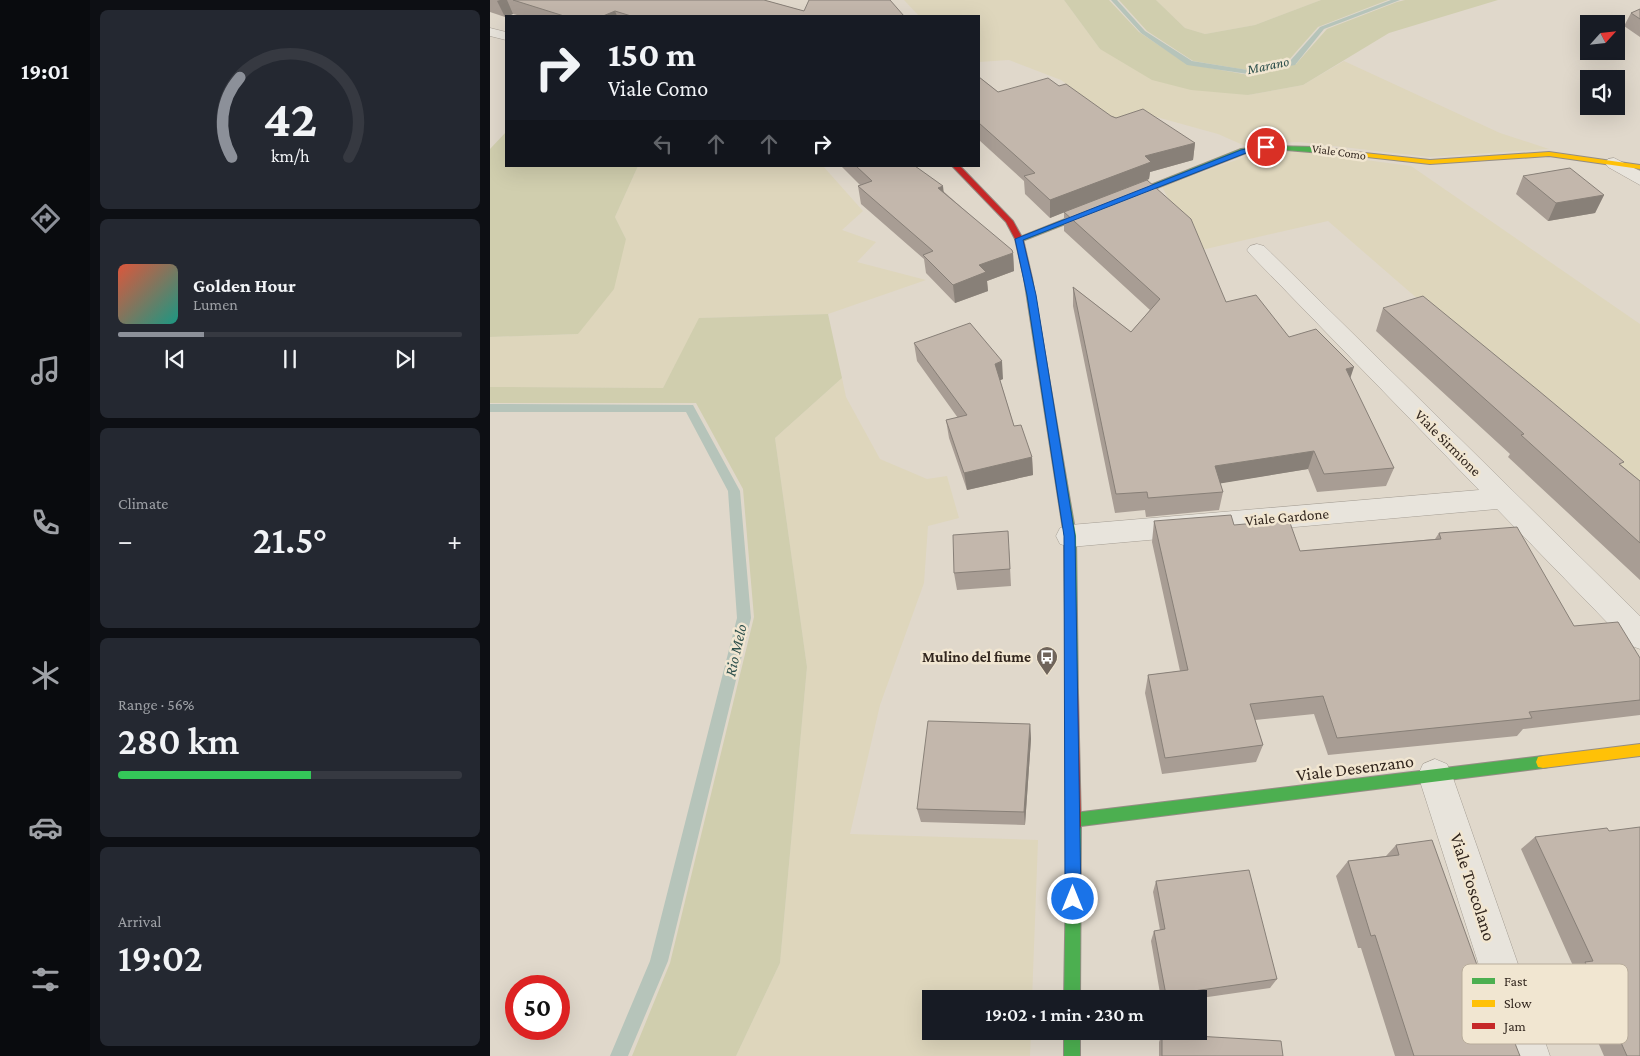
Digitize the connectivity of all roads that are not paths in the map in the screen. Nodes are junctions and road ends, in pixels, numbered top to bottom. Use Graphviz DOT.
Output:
graph roads {
  1 [pos="490,32"];
  2 [pos="505,36"];
  3 [pos="1614,163"];
  4 [pos="957,167"];
  5 [pos="1640,167"];
  6 [pos="1640,179"];
  7 [pos="1019,239"];
  8 [pos="1257,250"];
  9 [pos="1504,498"];
  10 [pos="1070,536"];
  11 [pos="1640,636"];
  12 [pos="1640,750"];
  13 [pos="1435,775"];
  14 [pos="1074,820"];
  15 [pos="1498,964"];
  16 [pos="1072,990"];
  17 [pos="1072,1040"];
  18 [pos="1525,1044"];
  19 [pos="1072,1056"];
  20 [pos="1529,1056"];
  1 -- 2 [label="street"];
  3 -- 5 [label="street, Viale Como"];
  3 -- 6 [label="street, Viale Como"];
  3 -- 7 [label="street, Viale Como"];
  4 -- 7 [label="street"];
  7 -- 10 [label="street"];
  8 -- 9 [label="street, Viale Sirmione"];
  9 -- 10 [label="street, Viale Gardone"];
  9 -- 11 [label="street, Viale Sirmione"];
  10 -- 14 [label="street"];
  12 -- 13 [label="street, Viale Desenzano"];
  13 -- 14 [label="street, Viale Desenzano"];
  13 -- 15 [label="street, Viale Toscolano"];
  14 -- 16 [label="street"];
  17 -- 19 [label="street"];
  18 -- 20 [label="street, Viale Toscolano"];
}
